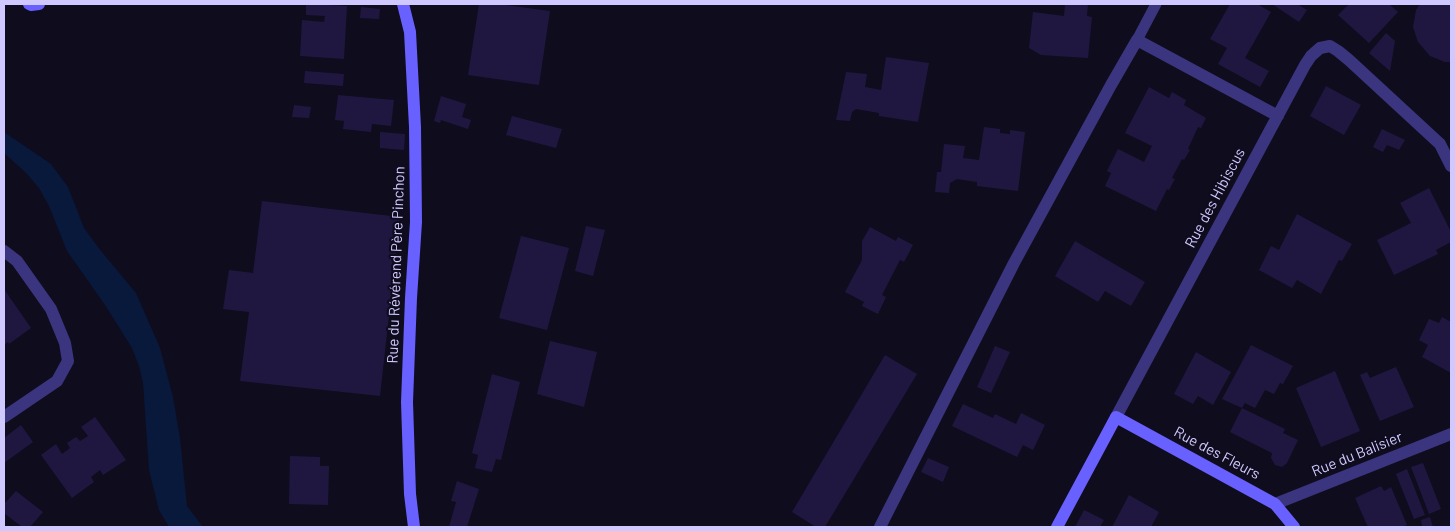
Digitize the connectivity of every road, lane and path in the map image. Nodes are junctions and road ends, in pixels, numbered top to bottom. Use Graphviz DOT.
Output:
graph roads {
  1 [pos="402,4"];
  2 [pos="1156,4"];
  3 [pos="1137,40"];
  4 [pos="1278,116"];
  5 [pos="1451,166"];
  6 [pos="4,251"];
  7 [pos="4,416"];
  8 [pos="1116,417"];
  9 [pos="1451,434"];
  10 [pos="1275,504"];
  11 [pos="414,527"];
  12 [pos="880,527"];
  13 [pos="1058,527"];
  14 [pos="1294,527"];
  1 -- 11 [label="main road, Rue du Révérend Père Pinchon"];
  2 -- 3 [label="lane"];
  3 -- 4 [label="street"];
  3 -- 12 [label="street"];
  4 -- 5 [label="street, Rue des Hibiscus"];
  4 -- 8 [label="street, Rue des Hibiscus"];
  6 -- 7 [label="street"];
  8 -- 10 [label="main road, Rue des Fleurs"];
  8 -- 13 [label="main road, Rue des Hibiscus"];
  9 -- 10 [label="street, Rue du Balisier"];
  10 -- 14 [label="main road, Rue des Fleurs"];
}
